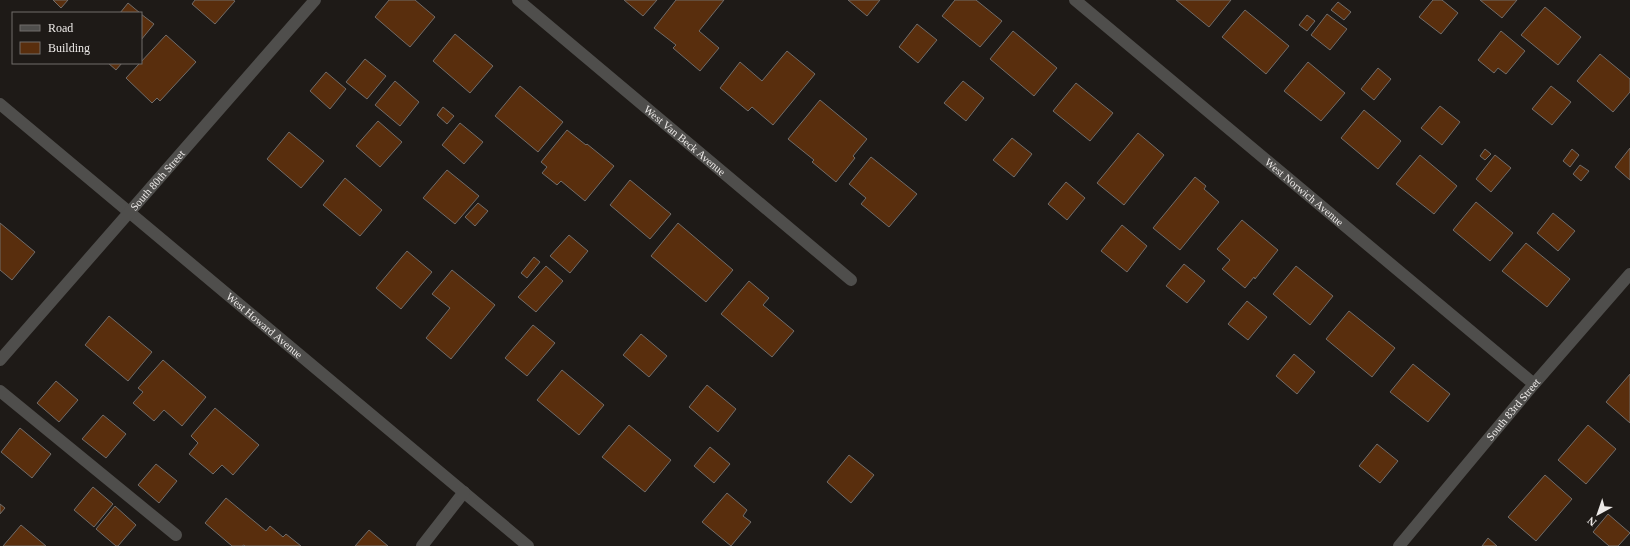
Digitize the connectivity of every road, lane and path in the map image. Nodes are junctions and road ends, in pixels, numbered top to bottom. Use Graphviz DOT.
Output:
graph roads {
  1 [pos="315,0"];
  2 [pos="518,0"];
  3 [pos="1075,0"];
  4 [pos="0,104"];
  5 [pos="128,212"];
  6 [pos="1630,274"];
  7 [pos="851,280"];
  8 [pos="0,360"];
  9 [pos="1534,384"];
  10 [pos="0,391"];
  11 [pos="464,492"];
  12 [pos="176,535"];
  13 [pos="422,546"];
  14 [pos="528,546"];
  15 [pos="1399,546"];
  1 -- 5 [label="street, South 80th Street"];
  2 -- 7 [label="street, West Van Beck Avenue"];
  3 -- 9 [label="street, West Norwich Avenue"];
  4 -- 5 [label="street, West Howard Avenue"];
  5 -- 8 [label="street, South 80th Street"];
  5 -- 11 [label="street, West Howard Avenue"];
  6 -- 9 [label="street, South 83rd Street"];
  9 -- 15 [label="street, South 83rd Street"];
  10 -- 12 [label="street"];
  11 -- 13 [label="street"];
  11 -- 14 [label="street, West Howard Avenue"];
}
